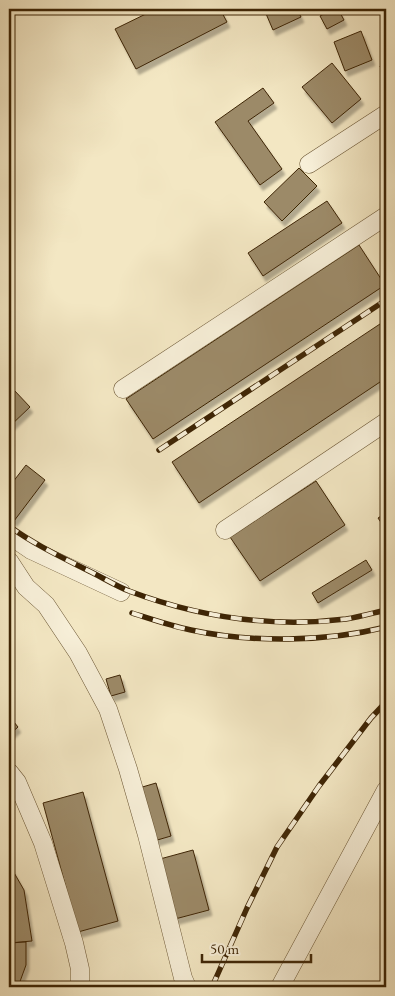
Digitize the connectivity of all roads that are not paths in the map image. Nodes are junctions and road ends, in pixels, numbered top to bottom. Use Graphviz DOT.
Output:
graph roads {
  1 [pos="386,114"];
  2 [pos="309,164"];
  3 [pos="386,216"];
  4 [pos="123,390"];
  5 [pos="386,422"];
  6 [pos="226,530"];
  7 [pos="9,535"];
  8 [pos="9,560"];
  9 [pos="121,592"];
  10 [pos="9,772"];
  11 [pos="386,790"];
  12 [pos="80,987"];
  13 [pos="187,987"];
  14 [pos="280,987"];
  1 -- 2 [label="street"];
  3 -- 4 [label="street"];
  5 -- 6 [label="street"];
  7 -- 9 [label="street"];
  8 -- 13 [label="street"];
  10 -- 12 [label="street"];
  11 -- 14 [label="street"];
}
